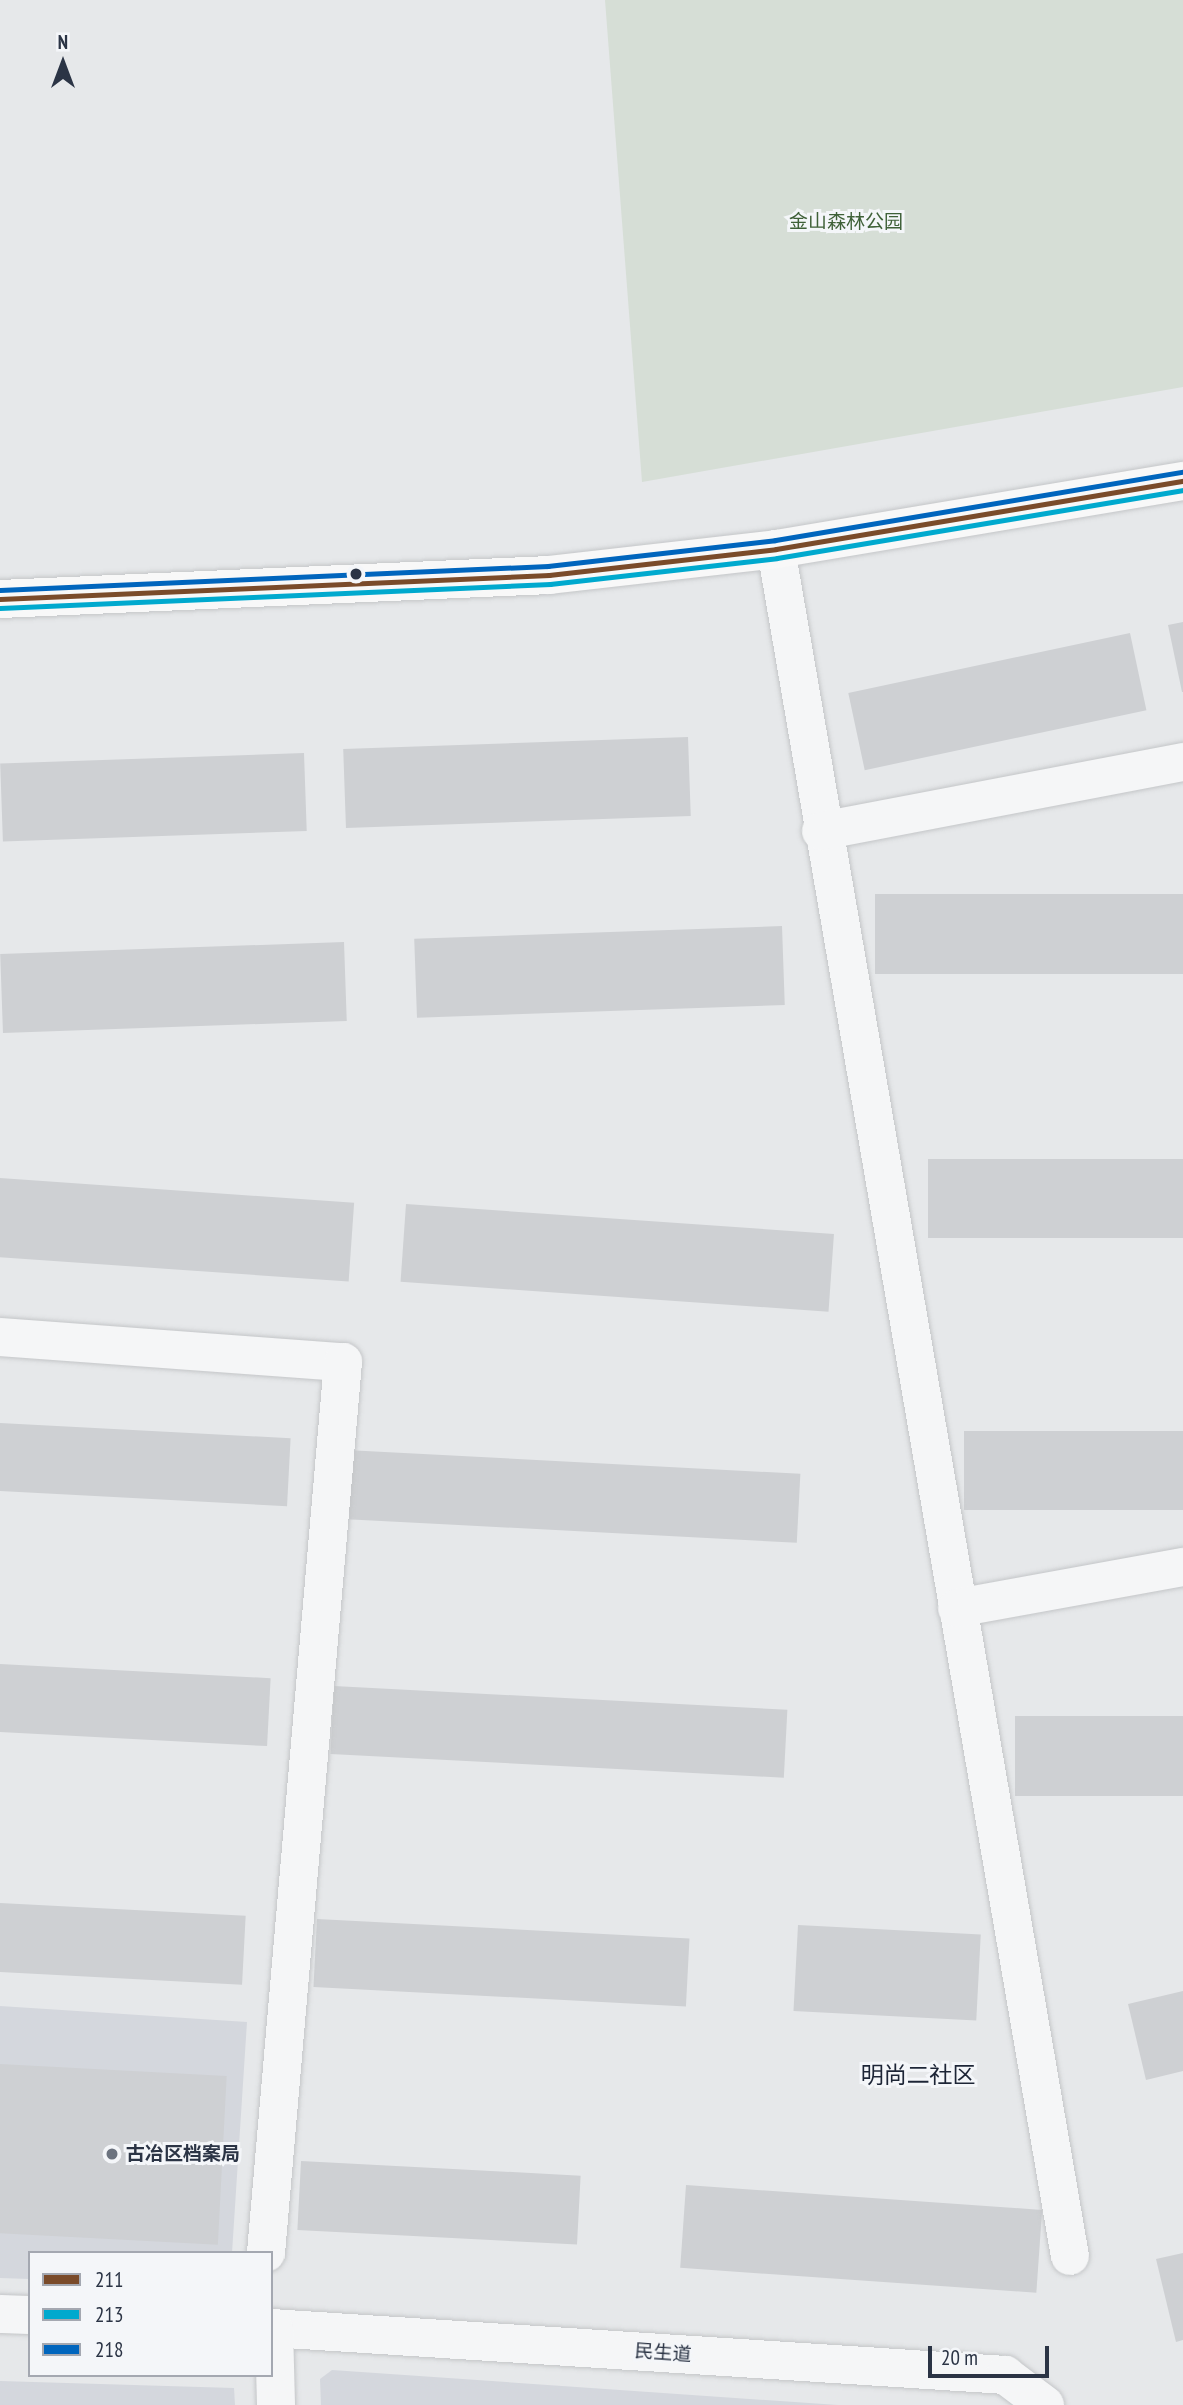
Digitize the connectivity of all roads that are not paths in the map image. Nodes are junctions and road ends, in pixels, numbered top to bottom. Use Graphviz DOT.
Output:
graph roads {
  1 [pos="1183,481"];
  2 [pos="776,550"];
  3 [pos="0,599"];
  4 [pos="1183,762"];
  5 [pos="821,831"];
  6 [pos="0,1337"];
  7 [pos="1183,1567"];
  8 [pos="957,1608"];
  9 [pos="266,2251"];
  10 [pos="1070,2256"];
  11 [pos="0,2314"];
  12 [pos="28,2315"];
  13 [pos="273,2327"];
  14 [pos="273,2346"];
  15 [pos="276,2405"];
  16 [pos="1045,2405"];
  1 -- 2 [label="main road"];
  2 -- 3 [label="main road"];
  2 -- 5 [label="street"];
  4 -- 5 [label="street"];
  5 -- 8 [label="street"];
  6 -- 9 [label="street"];
  7 -- 8 [label="street"];
  8 -- 10 [label="street"];
  11 -- 12 [label="street"];
  13 -- 16 [label="street, 民生道"];
  14 -- 15 [label="street"];
}
